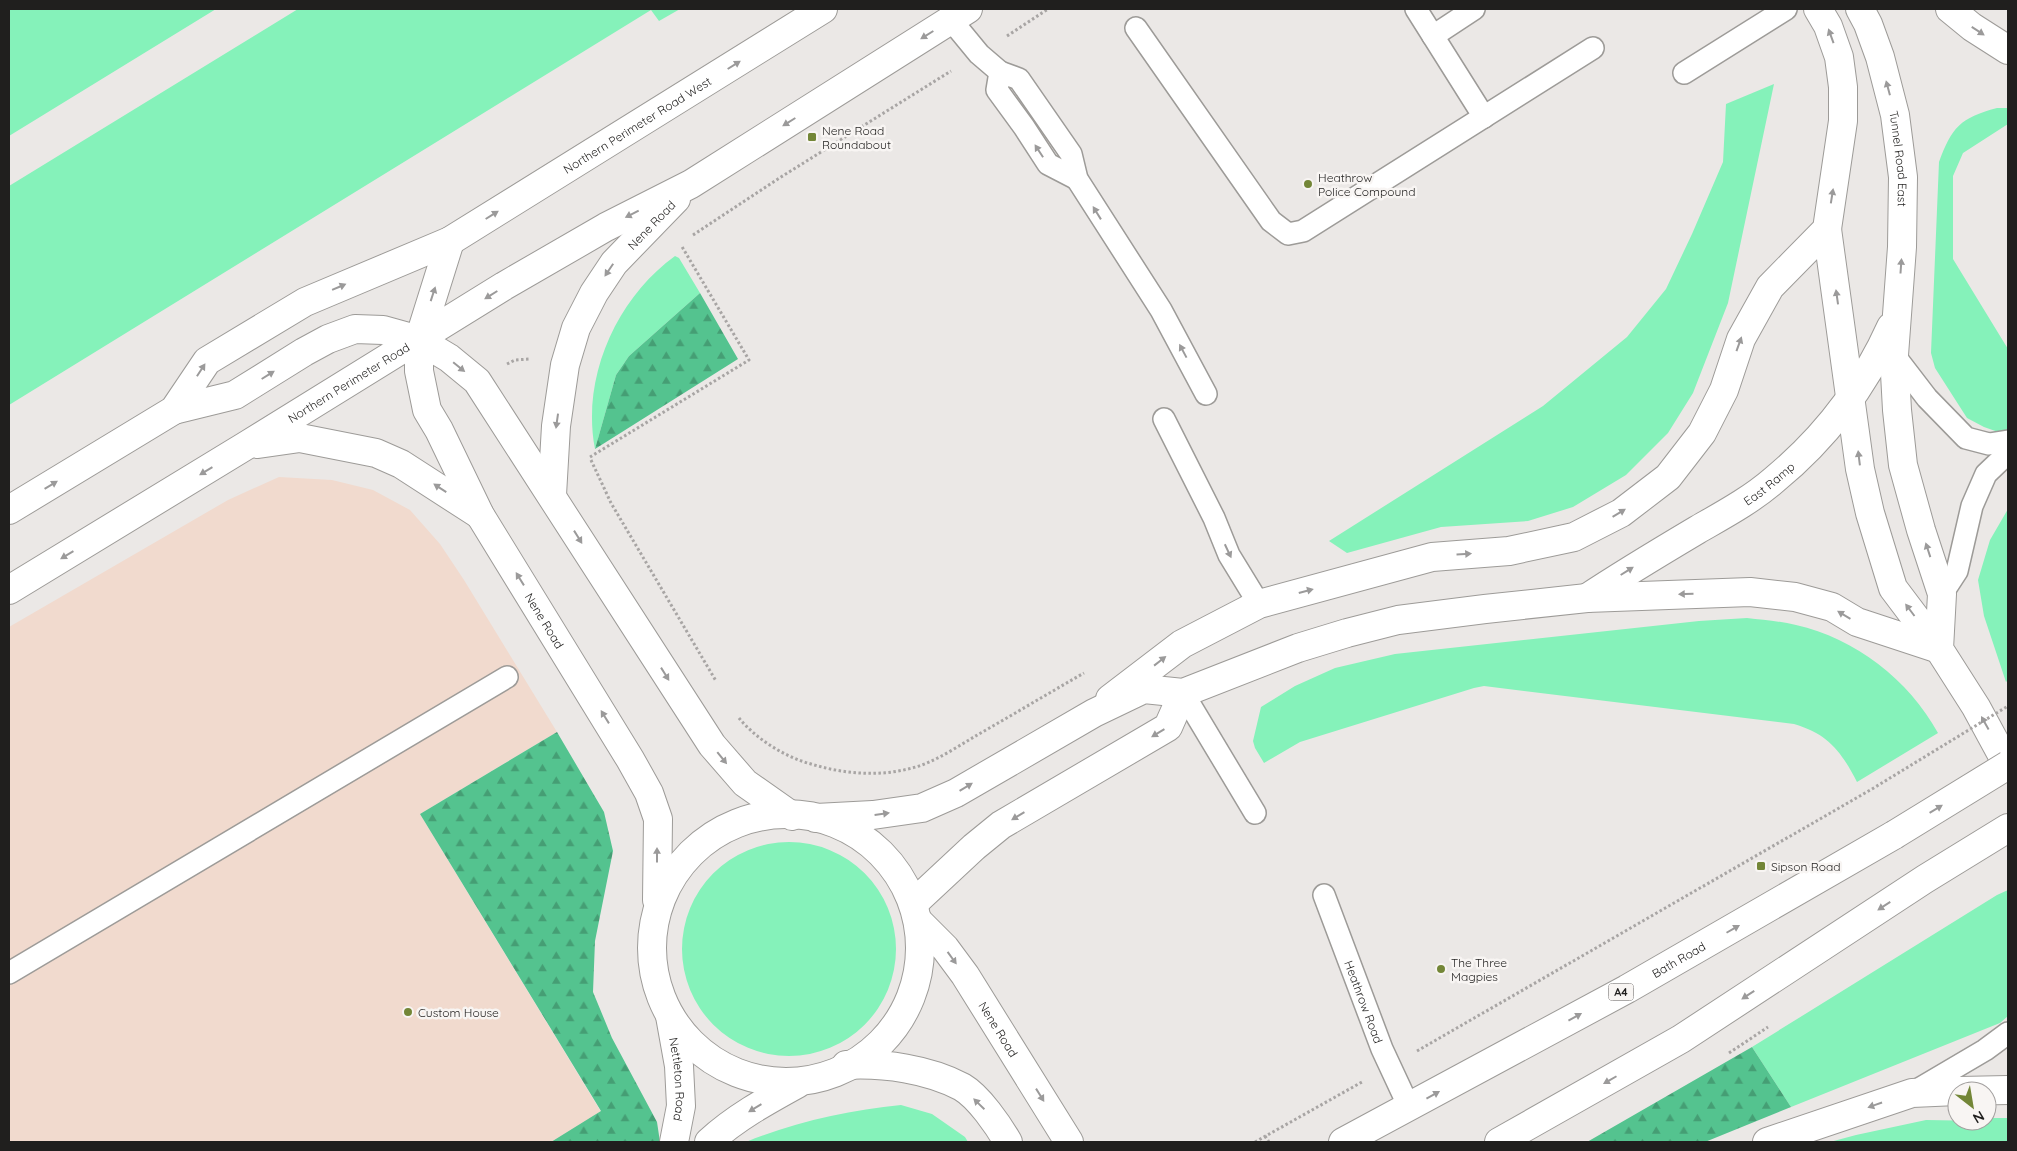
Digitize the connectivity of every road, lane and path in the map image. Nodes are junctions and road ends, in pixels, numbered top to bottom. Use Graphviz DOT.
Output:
graph roads {
  1 [pos="823,9"];
  2 [pos="1048,9"];
  3 [pos="1416,9"];
  4 [pos="1474,9"];
  5 [pos="1786,9"];
  6 [pos="1818,9"];
  7 [pos="1860,9"];
  8 [pos="1950,9"];
  9 [pos="959,14"];
  10 [pos="1136,28"];
  11 [pos="1433,36"];
  12 [pos="1004,38"];
  13 [pos="1593,48"];
  14 [pos="2008,50"];
  15 [pos="952,70"];
  16 [pos="1684,73"];
  17 [pos="1484,117"];
  18 [pos="691,184"];
  19 [pos="1827,229"];
  20 [pos="450,241"];
  21 [pos="681,244"];
  22 [pos="673,250"];
  23 [pos="1897,315"];
  24 [pos="419,340"];
  25 [pos="1894,356"];
  26 [pos="537,358"];
  27 [pos="506,364"];
  28 [pos="1206,394"];
  29 [pos="1851,400"];
  30 [pos="174,410"];
  31 [pos="1164,419"];
  32 [pos="2008,441"];
  33 [pos="248,445"];
  34 [pos="588,447"];
  35 [pos="2008,453"];
  36 [pos="590,457"];
  37 [pos="552,496"];
  38 [pos="9,510"];
  39 [pos="480,515"];
  40 [pos="9,590"];
  41 [pos="1942,594"];
  42 [pos="1587,598"];
  43 [pos="1259,604"];
  44 [pos="1939,650"];
  45 [pos="1085,672"];
  46 [pos="507,677"];
  47 [pos="716,682"];
  48 [pos="1183,693"];
  49 [pos="2008,706"];
  50 [pos="736,713"];
  51 [pos="1094,713"];
  52 [pos="2008,765"];
  53 [pos="1255,813"];
  54 [pos="804,817"];
  55 [pos="2008,828"];
  56 [pos="1324,894"];
  57 [pos="657,904"];
  58 [pos="917,912"];
  59 [pos="9,973"];
  60 [pos="670,1016"];
  61 [pos="2008,1033"];
  62 [pos="846,1065"];
  63 [pos="1390,1067"];
  64 [pos="797,1084"];
  65 [pos="1947,1092"];
  66 [pos="1912,1093"];
  67 [pos="1409,1107"];
  68 [pos="1265,1136"];
  69 [pos="674,1142"];
  70 [pos="709,1142"];
  71 [pos="1008,1142"];
  72 [pos="1070,1142"];
  73 [pos="1255,1142"];
  74 [pos="1269,1142"];
  75 [pos="1343,1142"];
  76 [pos="1499,1142"];
  77 [pos="1766,1142"];
  20 -- 1 [label="main road, Northern Perimeter Road West, one-way"];
  2 -- 12 [label="path"];
  3 -- 11 [label="lane"];
  4 -- 11 [label="lane"];
  5 -- 16 [label="lane"];
  19 -- 6 [label="main road, one-way"];
  23 -- 7 [label="main road, Tunnel Road East, one-way"];
  8 -- 14 [label="main road, one-way"];
  9 -- 18 [label="main road, one-way"];
  28 -- 9 [label="lane, one-way"];
  10 -- 17 [label="lane"];
  11 -- 17 [label="lane"];
  13 -- 17 [label="lane"];
  15 -- 21 [label="path"];
  18 -- 24 [label="main road, Northern Perimeter Road, one-way"];
  18 -- 37 [label="main road, Nene Road, one-way"];
  29 -- 19 [label="main road, one-way"];
  43 -- 19 [label="main road, one-way"];
  24 -- 20 [label="main road, Nene Road, one-way"];
  30 -- 20 [label="main road, one-way"];
  21 -- 22 [label="path"];
  21 -- 36 [label="path"];
  23 -- 25 [label="main road, Tunnel Road East"];
  23 -- 29 [label="main road, East Ramp"];
  30 -- 24 [label="main road, one-way"];
  24 -- 33 [label="main road, Northern Perimeter Road"];
  24 -- 37 [label="main road, one-way"];
  24 -- 39 [label="main road, Nene Road"];
  25 -- 32 [label="lane"];
  41 -- 25 [label="main road, Tunnel Road East, one-way"];
  26 -- 27 [label="path"];
  42 -- 29 [label="main road, East Ramp, one-way"];
  44 -- 29 [label="main road, one-way"];
  38 -- 30 [label="main road, one-way"];
  31 -- 43 [label="lane, one-way"];
  39 -- 33 [label="main road, one-way"];
  33 -- 40 [label="main road, Northern Perimeter Road, one-way"];
  34 -- 36 [label="path"];
  35 -- 41 [label="lane"];
  36 -- 47 [label="path"];
  37 -- 54 [label="main road, one-way"];
  57 -- 39 [label="main road, Nene Road, one-way"];
  41 -- 44 [label="main road"];
  44 -- 42 [label="main road, one-way"];
  42 -- 48 [label="main road"];
  51 -- 43 [label="main road, one-way"];
  52 -- 44 [label="main road, one-way"];
  45 -- 50 [label="path"];
  46 -- 59 [label="lane"];
  48 -- 51 [label="main road"];
  48 -- 53 [label="lane"];
  48 -- 58 [label="main road, one-way"];
  49 -- 63 [label="path, bridge"];
  54 -- 51 [label="main road, one-way"];
  67 -- 52 [label="main road, Bath Road / A4, one-way, bridge"];
  54 -- 57 [label="main road"];
  54 -- 58 [label="main road"];
  55 -- 76 [label="main road, one-way"];
  56 -- 63 [label="lane, Heathrow Road"];
  57 -- 60 [label="main road"];
  58 -- 62 [label="main road"];
  58 -- 72 [label="main road, Nene Road, one-way"];
  60 -- 64 [label="main road"];
  60 -- 69 [label="main road, Nettleton Road"];
  61 -- 66 [label="lane"];
  62 -- 64 [label="main road"];
  71 -- 62 [label="main road, one-way"];
  63 -- 67 [label="lane, Heathrow Road"];
  63 -- 68 [label="path"];
  64 -- 70 [label="main road, one-way"];
  65 -- 66 [label="main road"];
  66 -- 77 [label="main road, one-way"];
  67 -- 75 [label="main road, Bath Road / A4"];
  68 -- 73 [label="path"];
  68 -- 74 [label="path"];
}
